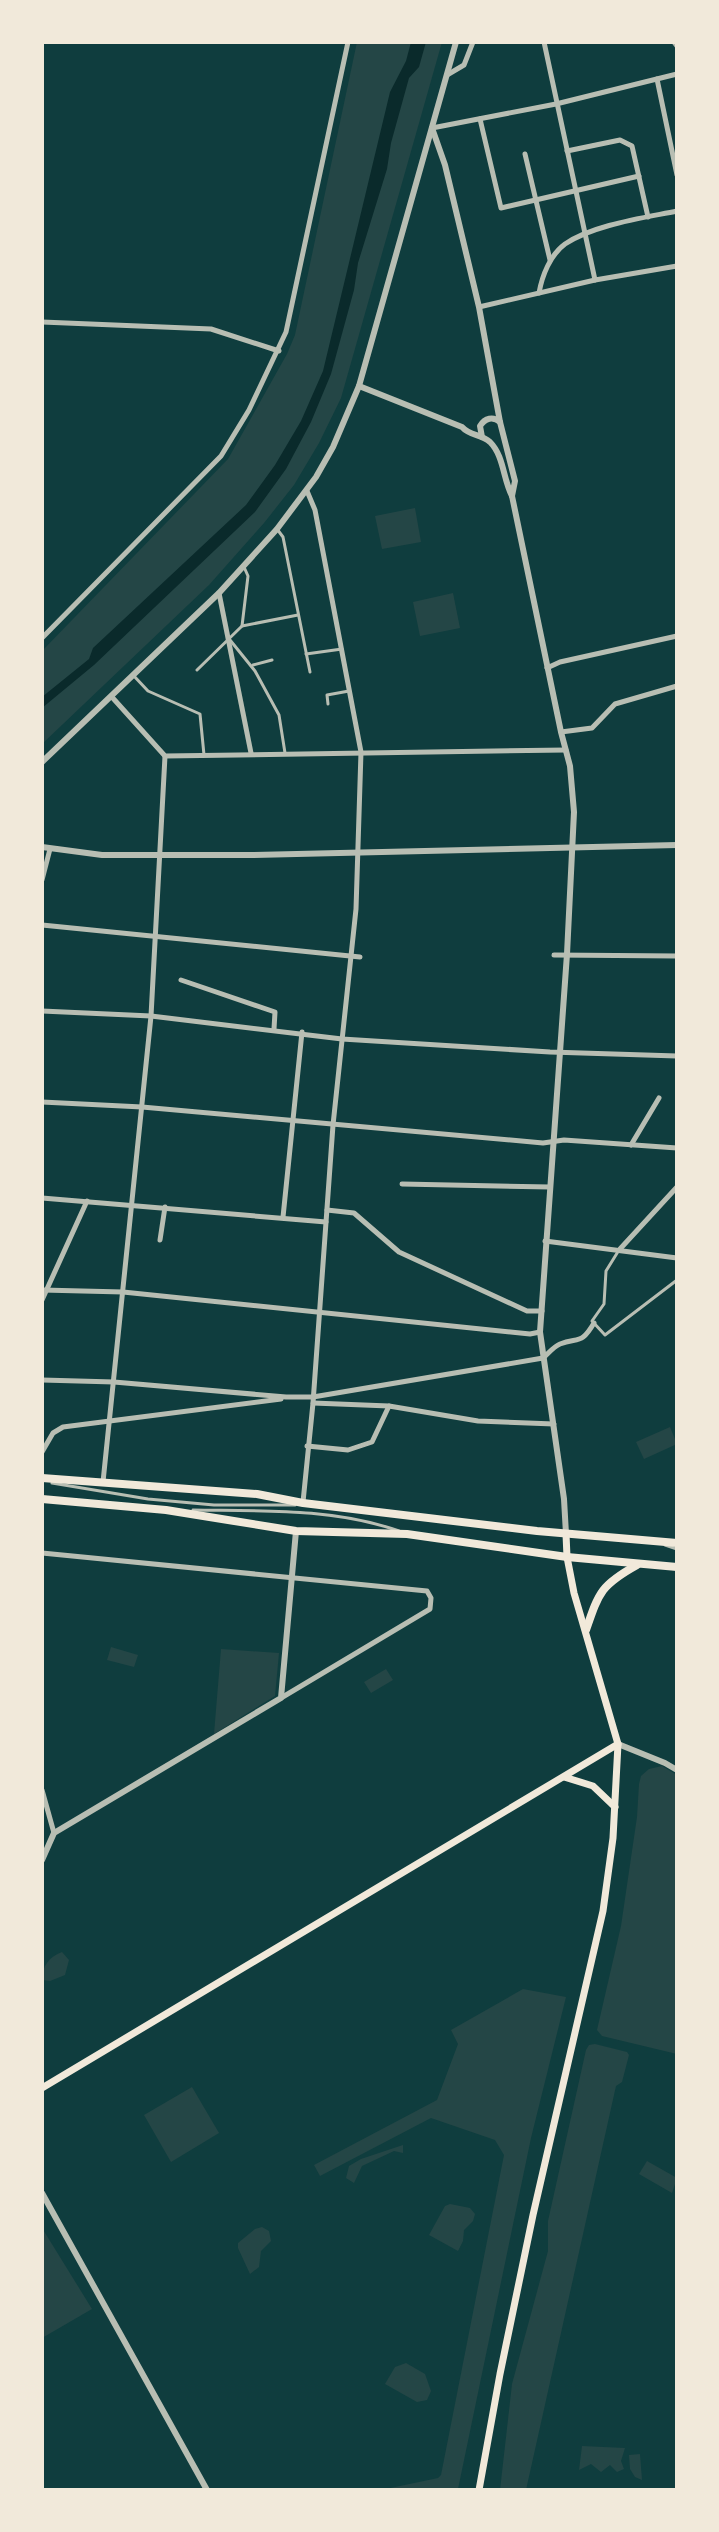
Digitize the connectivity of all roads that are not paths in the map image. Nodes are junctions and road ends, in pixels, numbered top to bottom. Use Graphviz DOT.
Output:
graph roads {
  1 [pos="348,42"];
  2 [pos="456,42"];
  3 [pos="473,42"];
  4 [pos="544,42"];
  5 [pos="677,74"];
  6 [pos="447,76"];
  7 [pos="657,79"];
  8 [pos="556,104"];
  9 [pos="480,119"];
  10 [pos="432,128"];
  11 [pos="567,151"];
  12 [pos="525,154"];
  13 [pos="677,175"];
  14 [pos="639,176"];
  15 [pos="575,190"];
  16 [pos="535,199"];
  17 [pos="677,211"];
  18 [pos="648,217"];
  19 [pos="585,233"];
  20 [pos="550,261"];
  21 [pos="677,266"];
  22 [pos="595,280"];
  23 [pos="539,293"];
  24 [pos="479,307"];
  25 [pos="42,322"];
  26 [pos="279,351"];
  27 [pos="359,386"];
  28 [pos="496,402"];
  29 [pos="484,421"];
  30 [pos="502,426"];
  31 [pos="462,427"];
  32 [pos="486,439"];
  33 [pos="307,491"];
  34 [pos="512,496"];
  35 [pos="277,529"];
  36 [pos="244,567"];
  37 [pos="219,593"];
  38 [pos="299,615"];
  39 [pos="242,626"];
  40 [pos="677,636"];
  41 [pos="228,637"];
  42 [pos="42,638"];
  43 [pos="342,649"];
  44 [pos="306,654"];
  45 [pos="272,660"];
  46 [pos="251,665"];
  47 [pos="547,668"];
  48 [pos="197,670"];
  49 [pos="310,672"];
  50 [pos="133,675"];
  51 [pos="677,686"];
  52 [pos="350,691"];
  53 [pos="111,696"];
  54 [pos="328,704"];
  55 [pos="561,732"];
  56 [pos="566,750"];
  57 [pos="361,752"];
  58 [pos="251,753"];
  59 [pos="285,753"];
  60 [pos="204,755"];
  61 [pos="165,756"];
  62 [pos="42,762"];
  63 [pos="677,845"];
  64 [pos="42,847"];
  65 [pos="572,848"];
  66 [pos="50,849"];
  67 [pos="358,853"];
  68 [pos="159,855"];
  69 [pos="42,880"];
  70 [pos="42,925"];
  71 [pos="156,937"];
  72 [pos="567,954"];
  73 [pos="554,955"];
  74 [pos="677,956"];
  75 [pos="351,957"];
  76 [pos="360,957"];
  77 [pos="181,980"];
  78 [pos="42,1011"];
  79 [pos="151,1016"];
  80 [pos="274,1029"];
  81 [pos="302,1032"];
  82 [pos="342,1039"];
  83 [pos="559,1053"];
  84 [pos="677,1056"];
  85 [pos="659,1098"];
  86 [pos="42,1102"];
  87 [pos="142,1107"];
  88 [pos="292,1120"];
  89 [pos="333,1125"];
  90 [pos="554,1140"];
  91 [pos="631,1145"];
  92 [pos="677,1148"];
  93 [pos="402,1184"];
  94 [pos="550,1187"];
  95 [pos="677,1187"];
  96 [pos="42,1198"];
  97 [pos="87,1201"];
  98 [pos="132,1205"];
  99 [pos="165,1207"];
  100 [pos="327,1210"];
  101 [pos="283,1217"];
  102 [pos="326,1222"];
  103 [pos="160,1240"];
  104 [pos="545,1241"];
  105 [pos="619,1250"];
  106 [pos="677,1258"];
  107 [pos="677,1280"];
  108 [pos="44,1290"];
  109 [pos="123,1292"];
  110 [pos="42,1300"];
  111 [pos="542,1311"];
  112 [pos="320,1314"];
  113 [pos="594,1323"];
  114 [pos="540,1332"];
  115 [pos="543,1358"];
  116 [pos="42,1380"];
  117 [pos="114,1382"];
  118 [pos="286,1397"];
  119 [pos="313,1400"];
  120 [pos="389,1406"];
  121 [pos="110,1420"];
  122 [pos="554,1424"];
  123 [pos="307,1446"];
  124 [pos="42,1452"];
  125 [pos="42,1479"];
  126 [pos="103,1482"];
  127 [pos="42,1499"];
  128 [pos="303,1503"];
  129 [pos="166,1510"];
  130 [pos="296,1531"];
  131 [pos="407,1534"];
  132 [pos="566,1534"];
  133 [pos="677,1546"];
  134 [pos="42,1553"];
  135 [pos="567,1557"];
  136 [pos="639,1563"];
  137 [pos="677,1567"];
  138 [pos="292,1577"];
  139 [pos="586,1630"];
  140 [pos="281,1698"];
  141 [pos="618,1744"];
  142 [pos="677,1770"];
  143 [pos="564,1777"];
  144 [pos="42,1790"];
  145 [pos="615,1807"];
  146 [pos="54,1833"];
  147 [pos="42,1860"];
  148 [pos="42,2088"];
  149 [pos="42,2193"];
  150 [pos="207,2490"];
  151 [pos="479,2490"];
  1 -- 26 [label="street"];
  2 -- 6 [label="street"];
  3 -- 6 [label="street"];
  4 -- 8 [label="street"];
  5 -- 7 [label="street"];
  6 -- 10 [label="street"];
  7 -- 8 [label="street"];
  7 -- 13 [label="street"];
  8 -- 9 [label="street"];
  8 -- 11 [label="street"];
  9 -- 10 [label="street"];
  9 -- 16 [label="street"];
  10 -- 24 [label="street"];
  10 -- 27 [label="street"];
  11 -- 14 [label="street"];
  11 -- 15 [label="street"];
  12 -- 16 [label="street"];
  14 -- 15 [label="street"];
  14 -- 18 [label="street"];
  15 -- 16 [label="street"];
  15 -- 19 [label="street"];
  16 -- 20 [label="street"];
  17 -- 18 [label="street"];
  18 -- 19 [label="street"];
  19 -- 20 [label="street"];
  19 -- 22 [label="street"];
  20 -- 23 [label="street"];
  21 -- 22 [label="street"];
  22 -- 23 [label="street"];
  23 -- 24 [label="street"];
  24 -- 28 [label="street"];
  25 -- 26 [label="street"];
  26 -- 42 [label="street"];
  27 -- 31 [label="street"];
  27 -- 33 [label="street"];
  28 -- 29 [label="street"];
  28 -- 30 [label="street"];
  29 -- 30 [label="street"];
  29 -- 31 [label="street"];
  29 -- 32 [label="street"];
  30 -- 32 [label="street"];
  30 -- 34 [label="street"];
  31 -- 32 [label="street"];
  32 -- 34 [label="street"];
  33 -- 35 [label="street"];
  33 -- 43 [label="street"];
  34 -- 47 [label="street"];
  35 -- 36 [label="street"];
  35 -- 38 [label="lane"];
  36 -- 37 [label="street"];
  36 -- 39 [label="lane"];
  37 -- 41 [label="street"];
  37 -- 50 [label="street"];
  38 -- 39 [label="lane"];
  38 -- 44 [label="lane"];
  39 -- 41 [label="lane"];
  40 -- 47 [label="street"];
  41 -- 46 [label="lane"];
  41 -- 48 [label="lane"];
  41 -- 58 [label="street"];
  43 -- 44 [label="lane"];
  43 -- 52 [label="street"];
  44 -- 49 [label="lane"];
  45 -- 46 [label="lane"];
  46 -- 59 [label="lane"];
  47 -- 55 [label="street"];
  50 -- 53 [label="street"];
  50 -- 60 [label="lane"];
  51 -- 55 [label="street"];
  52 -- 54 [label="lane"];
  52 -- 57 [label="street"];
  53 -- 61 [label="street"];
  53 -- 62 [label="street"];
  55 -- 56 [label="street"];
  56 -- 57 [label="street"];
  56 -- 65 [label="street"];
  57 -- 59 [label="street"];
  57 -- 67 [label="street"];
  58 -- 59 [label="street"];
  58 -- 60 [label="street"];
  60 -- 61 [label="street"];
  61 -- 68 [label="street"];
  63 -- 65 [label="street"];
  64 -- 66 [label="street"];
  65 -- 67 [label="street"];
  65 -- 72 [label="street"];
  66 -- 68 [label="street"];
  66 -- 69 [label="street"];
  67 -- 68 [label="street"];
  67 -- 75 [label="street"];
  68 -- 71 [label="street"];
  70 -- 71 [label="street"];
  71 -- 75 [label="street"];
  71 -- 79 [label="street"];
  72 -- 73 [label="street"];
  72 -- 74 [label="street"];
  72 -- 83 [label="street"];
  75 -- 76 [label="street"];
  75 -- 82 [label="street"];
  77 -- 80 [label="street"];
  78 -- 79 [label="street"];
  79 -- 80 [label="street"];
  79 -- 87 [label="street"];
  80 -- 81 [label="street"];
  81 -- 82 [label="street"];
  81 -- 88 [label="street"];
  82 -- 83 [label="street"];
  82 -- 89 [label="street"];
  83 -- 84 [label="street"];
  83 -- 90 [label="street"];
  85 -- 91 [label="street"];
  86 -- 87 [label="street"];
  87 -- 88 [label="street"];
  87 -- 98 [label="street"];
  88 -- 89 [label="street"];
  88 -- 101 [label="street"];
  89 -- 90 [label="street"];
  89 -- 100 [label="street"];
  90 -- 91 [label="street"];
  90 -- 94 [label="street"];
  91 -- 92 [label="street"];
  93 -- 94 [label="street"];
  94 -- 104 [label="street"];
  95 -- 105 [label="street"];
  96 -- 97 [label="street"];
  97 -- 98 [label="street"];
  97 -- 108 [label="street"];
  98 -- 99 [label="street"];
  98 -- 109 [label="street"];
  99 -- 101 [label="street"];
  99 -- 103 [label="street"];
  100 -- 102 [label="street"];
  100 -- 111 [label="street"];
  101 -- 102 [label="street"];
  102 -- 112 [label="street"];
  104 -- 105 [label="street"];
  104 -- 111 [label="street"];
  105 -- 106 [label="street"];
  105 -- 113 [label="lane"];
  107 -- 113 [label="lane"];
  108 -- 109 [label="street"];
  108 -- 110 [label="street"];
  109 -- 112 [label="street"];
  109 -- 117 [label="street"];
  111 -- 114 [label="street"];
  112 -- 114 [label="street"];
  112 -- 119 [label="street"];
  113 -- 115 [label="street"];
  114 -- 115 [label="street"];
  115 -- 119 [label="street"];
  115 -- 122 [label="street"];
  116 -- 117 [label="street"];
  117 -- 118 [label="street"];
  117 -- 121 [label="street"];
  118 -- 119 [label="street"];
  118 -- 121 [label="street"];
  119 -- 120 [label="street"];
  119 -- 123 [label="street"];
  120 -- 122 [label="street"];
  120 -- 123 [label="street"];
  121 -- 124 [label="street"];
  121 -- 126 [label="street"];
  122 -- 132 [label="street"];
  123 -- 128 [label="street"];
  125 -- 126 [label="main road"];
  125 -- 128 [label="lane"];
  126 -- 128 [label="main road"];
  127 -- 129 [label="main road"];
  128 -- 132 [label="main road"];
  129 -- 130 [label="main road"];
  129 -- 131 [label="lane"];
  130 -- 131 [label="main road"];
  130 -- 138 [label="street"];
  131 -- 135 [label="main road"];
  132 -- 133 [label="main road"];
  132 -- 135 [label="main road"];
  134 -- 138 [label="street"];
  135 -- 136 [label="main road"];
  135 -- 139 [label="main road"];
  136 -- 137 [label="main road"];
  136 -- 139 [label="main road"];
  138 -- 140 [label="street"];
  138 -- 140 [label="street"];
  139 -- 141 [label="main road"];
  140 -- 146 [label="street"];
  141 -- 142 [label="street"];
  141 -- 143 [label="main road"];
  141 -- 145 [label="main road"];
  143 -- 145 [label="main road"];
  143 -- 148 [label="main road"];
  144 -- 146 [label="street"];
  145 -- 151 [label="main road"];
  146 -- 147 [label="street"];
  149 -- 150 [label="street"];
}
